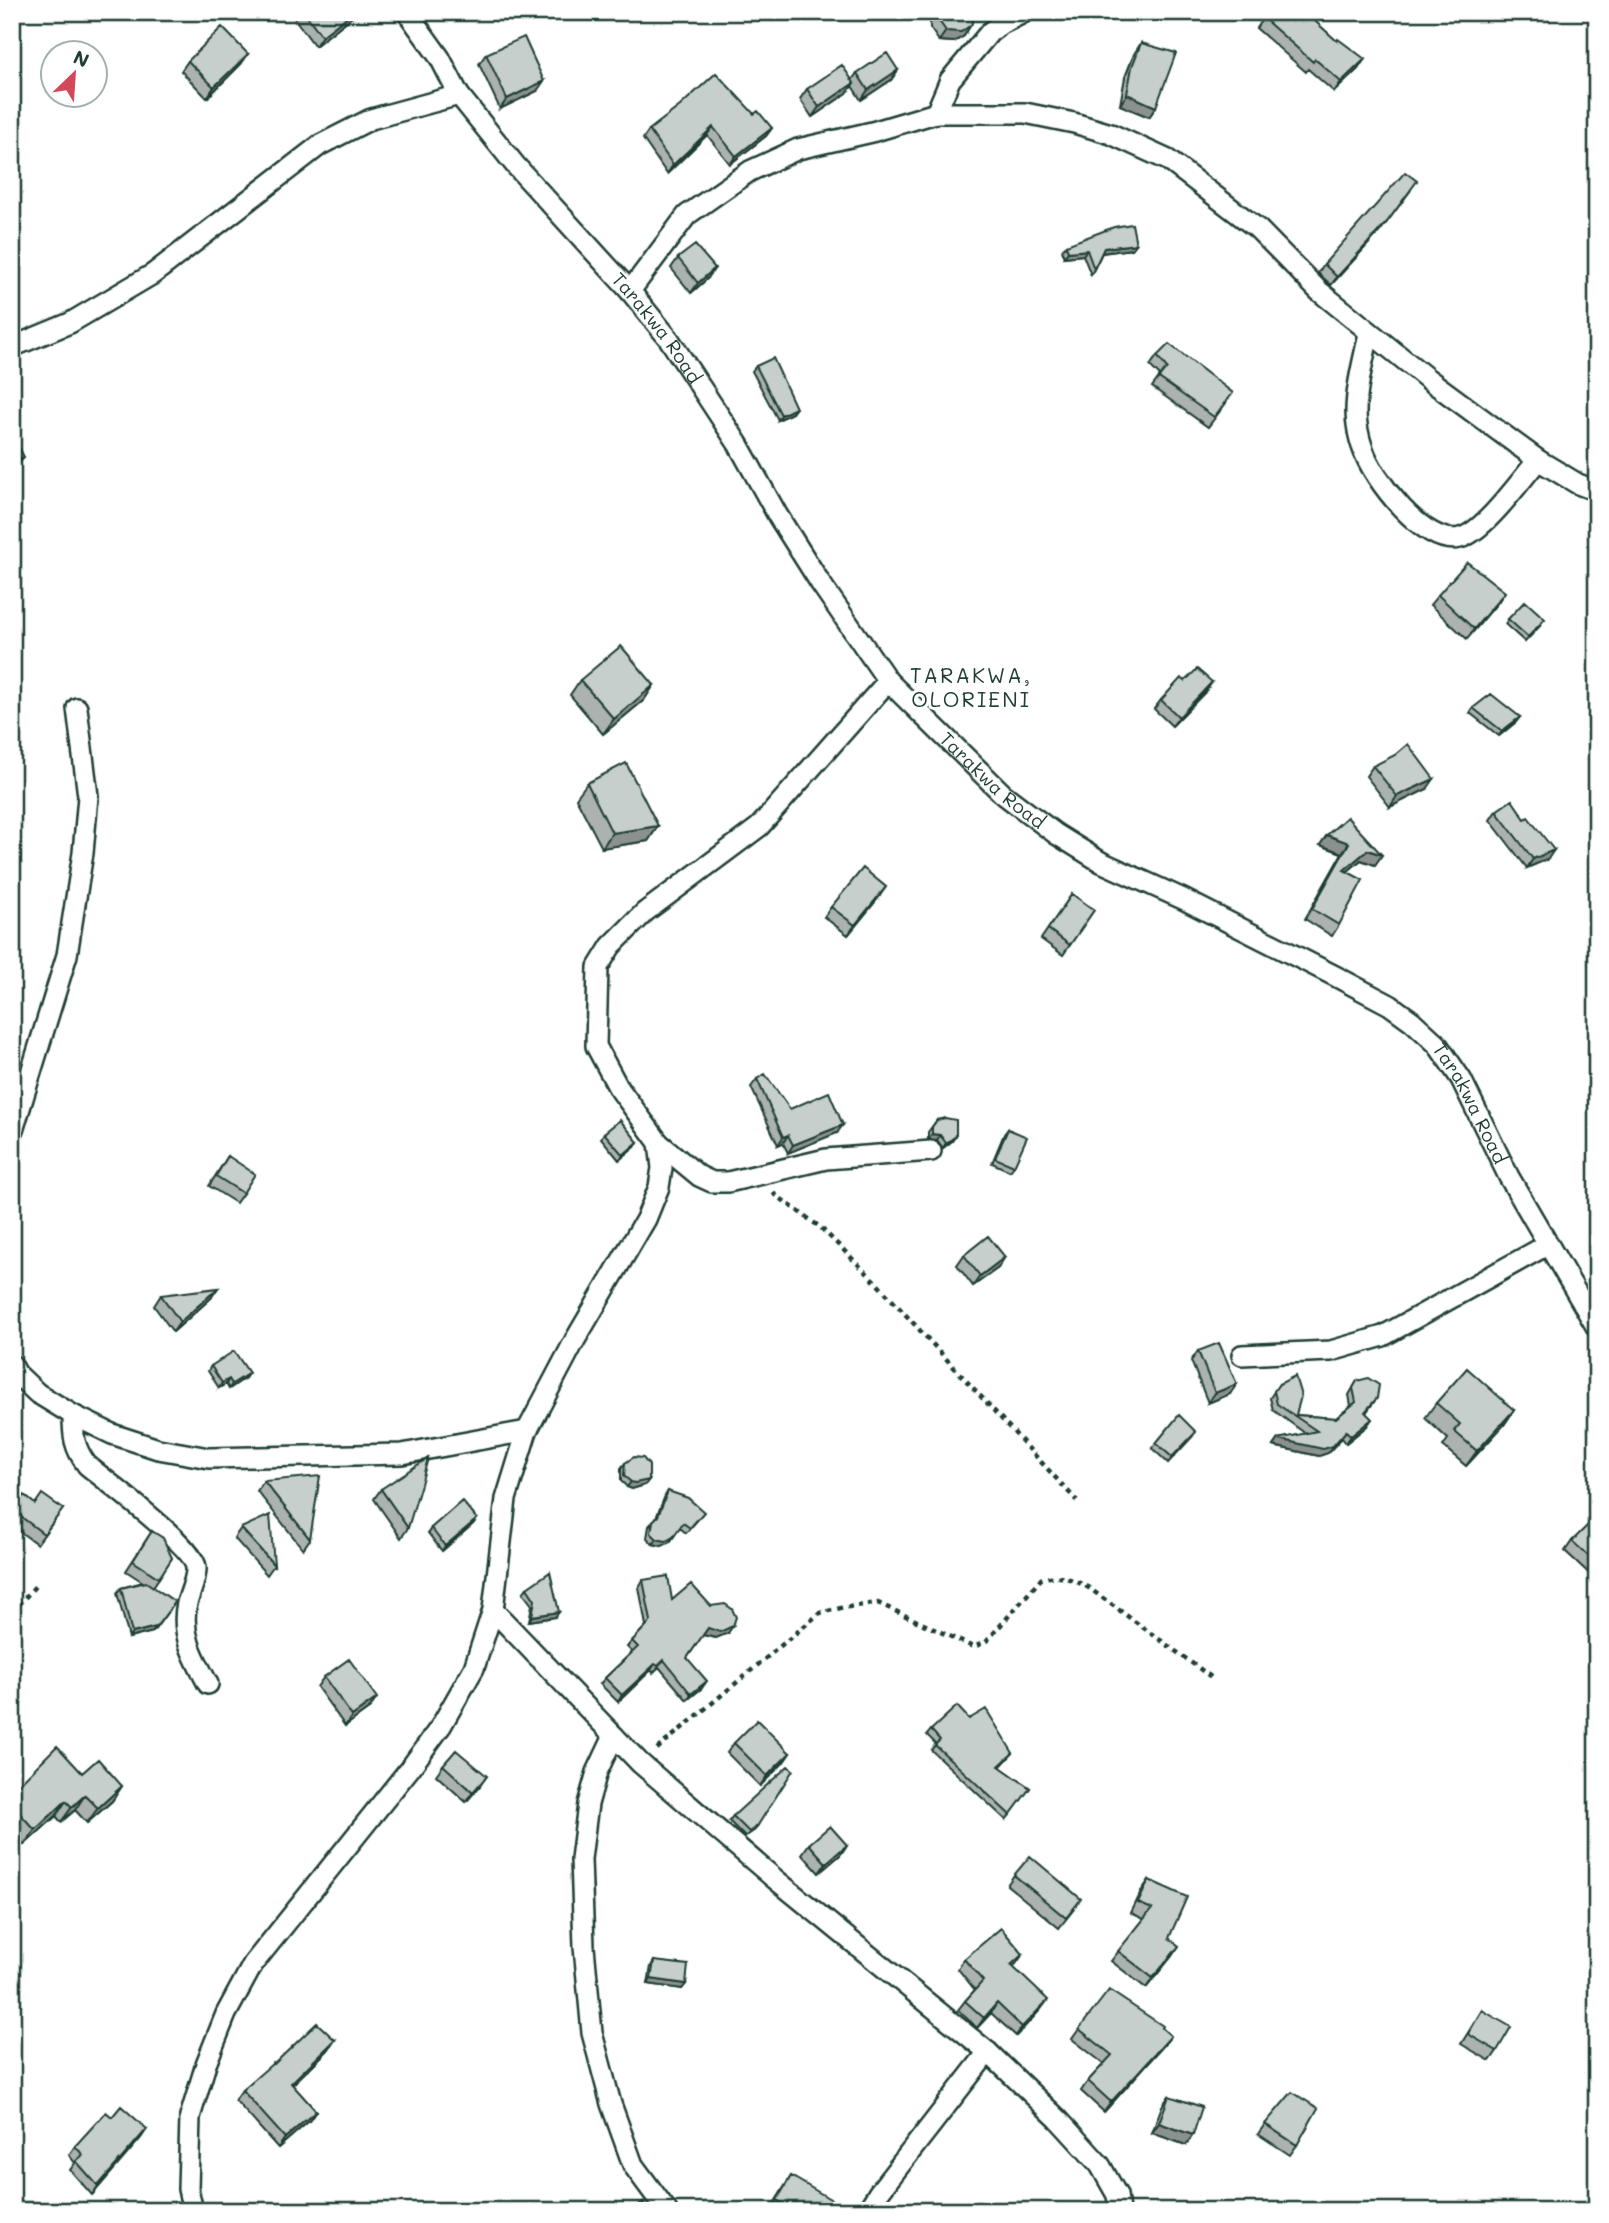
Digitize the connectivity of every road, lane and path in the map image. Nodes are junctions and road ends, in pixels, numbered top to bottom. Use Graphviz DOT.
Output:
graph roads {
  1 [pos="407,12"];
  2 [pos="1025,12"];
  3 [pos="459,95"];
  4 [pos="936,113"];
  5 [pos="630,292"];
  6 [pos="1369,333"];
  7 [pos="12,347"];
  8 [pos="1538,460"];
  9 [pos="1597,491"];
  10 [pos="888,681"];
  11 [pos="77,708"];
  12 [pos="12,1134"];
  13 [pos="659,1143"];
  14 [pos="931,1151"];
  15 [pos="749,1176"];
  16 [pos="1547,1245"];
  17 [pos="1597,1328"];
  18 [pos="1242,1355"];
  19 [pos="12,1366"];
  20 [pos="73,1415"];
  21 [pos="527,1431"];
  22 [pos="1077,1501"];
  23 [pos="36,1585"];
  24 [pos="494,1610"];
  25 [pos="12,1612"];
  26 [pos="1211,1677"];
  27 [pos="208,1685"];
  28 [pos="614,1736"];
  29 [pos="640,1763"];
  30 [pos="988,2052"];
  31 [pos="193,2211"];
  32 [pos="667,2211"];
  33 [pos="867,2211"];
  34 [pos="1119,2211"];
  1 -- 3 [label="street, Tarakwa Road"];
  2 -- 4 [label="street"];
  3 -- 5 [label="street, Tarakwa Road"];
  3 -- 7 [label="street"];
  4 -- 5 [label="street"];
  4 -- 6 [label="street"];
  5 -- 10 [label="street, Tarakwa Road"];
  6 -- 8 [label="street"];
  6 -- 8 [label="street"];
  8 -- 9 [label="street"];
  10 -- 13 [label="street"];
  10 -- 16 [label="street, Tarakwa Road"];
  11 -- 12 [label="street"];
  13 -- 15 [label="street"];
  13 -- 21 [label="street"];
  14 -- 15 [label="street"];
  15 -- 22 [label="path"];
  16 -- 17 [label="street, Tarakwa Road"];
  16 -- 18 [label="street"];
  19 -- 20 [label="street"];
  20 -- 21 [label="street"];
  20 -- 27 [label="street"];
  21 -- 24 [label="street"];
  23 -- 25 [label="path"];
  24 -- 28 [label="street"];
  24 -- 31 [label="street"];
  26 -- 29 [label="path"];
  28 -- 29 [label="street"];
  28 -- 32 [label="street"];
  29 -- 30 [label="street"];
  30 -- 33 [label="street"];
  30 -- 34 [label="street"];
}
